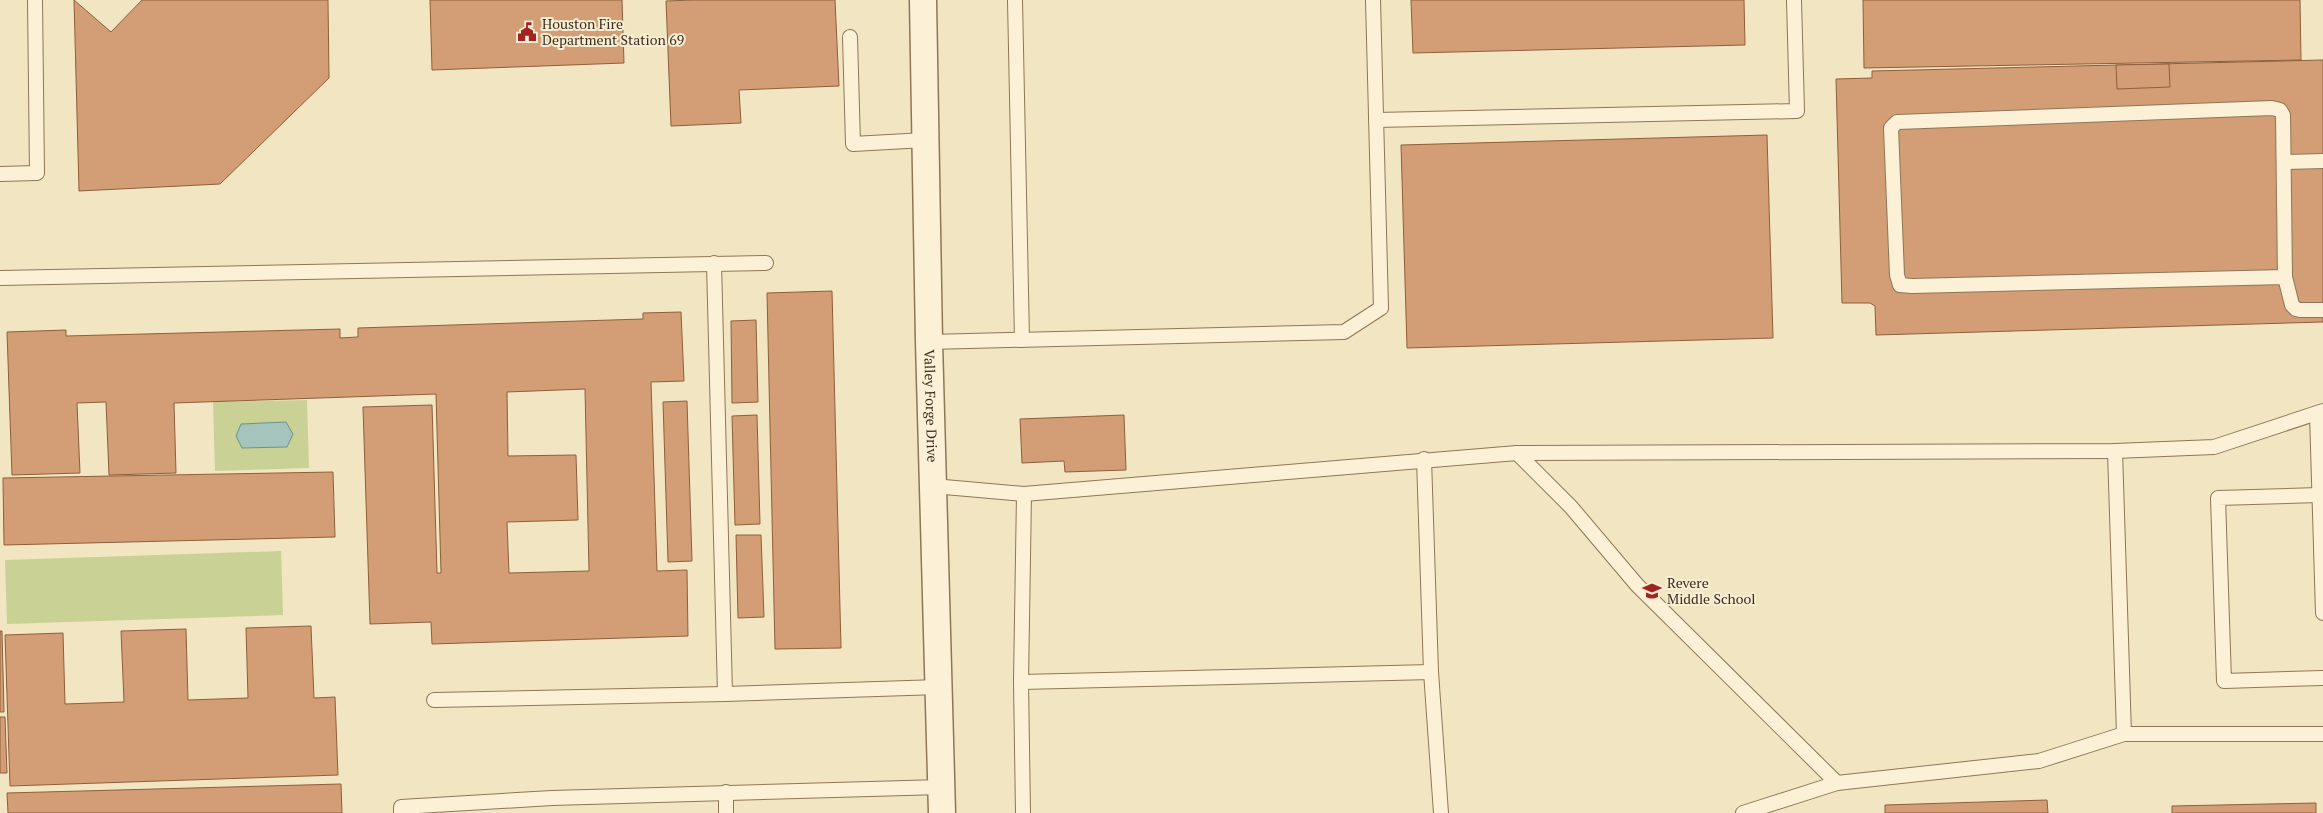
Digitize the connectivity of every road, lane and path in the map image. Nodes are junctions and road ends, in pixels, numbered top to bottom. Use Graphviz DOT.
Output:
graph roads {
  1 [pos="35,0"];
  2 [pos="923,0"];
  3 [pos="1015,0"];
  4 [pos="1373,0"];
  5 [pos="1794,0"];
  6 [pos="850,37"];
  7 [pos="1376,120"];
  8 [pos="925,140"];
  9 [pos="2323,161"];
  10 [pos="2284,162"];
  11 [pos="0,174"];
  12 [pos="714,263"];
  13 [pos="766,263"];
  14 [pos="0,278"];
  15 [pos="2285,278"];
  16 [pos="2323,310"];
  17 [pos="1022,340"];
  18 [pos="929,342"];
  19 [pos="2320,412"];
  20 [pos="2115,451"];
  21 [pos="1517,453"];
  22 [pos="1424,459"];
  23 [pos="933,486"];
  24 [pos="1024,494"];
  25 [pos="2320,495"];
  26 [pos="2323,613"];
  27 [pos="1432,672"];
  28 [pos="2323,678"];
  29 [pos="1021,682"];
  30 [pos="939,687"];
  31 [pos="725,694"];
  32 [pos="434,700"];
  33 [pos="2124,734"];
  34 [pos="2323,734"];
  35 [pos="1837,783"];
  36 [pos="942,786"];
  37 [pos="726,792"];
  38 [pos="401,813"];
  39 [pos="726,813"];
  40 [pos="942,813"];
  41 [pos="1023,813"];
  42 [pos="1441,813"];
  43 [pos="1743,813"];
  1 -- 11 [label="lane"];
  2 -- 8 [label="street, Valley Forge Drive"];
  3 -- 17 [label="lane"];
  4 -- 7 [label="lane"];
  5 -- 7 [label="lane"];
  6 -- 8 [label="lane"];
  7 -- 17 [label="lane"];
  8 -- 18 [label="street, Valley Forge Drive"];
  9 -- 10 [label="lane"];
  10 -- 15 [label="lane"];
  10 -- 15 [label="lane"];
  12 -- 13 [label="lane"];
  12 -- 14 [label="lane"];
  12 -- 31 [label="lane"];
  15 -- 16 [label="lane"];
  17 -- 18 [label="lane"];
  18 -- 23 [label="street, Valley Forge Drive"];
  19 -- 20 [label="lane"];
  19 -- 25 [label="lane"];
  20 -- 21 [label="lane"];
  20 -- 33 [label="lane"];
  21 -- 22 [label="lane"];
  21 -- 35 [label="lane"];
  22 -- 24 [label="lane"];
  22 -- 27 [label="lane"];
  23 -- 24 [label="lane"];
  23 -- 30 [label="street, Valley Forge Drive"];
  24 -- 29 [label="lane"];
  25 -- 26 [label="lane"];
  25 -- 28 [label="lane"];
  27 -- 29 [label="lane"];
  27 -- 42 [label="lane"];
  29 -- 41 [label="lane"];
  30 -- 31 [label="lane"];
  30 -- 36 [label="street, Valley Forge Drive"];
  31 -- 32 [label="lane"];
  33 -- 34 [label="lane"];
  33 -- 35 [label="lane"];
  35 -- 43 [label="lane"];
  36 -- 37 [label="lane"];
  36 -- 40 [label="street, Valley Forge Drive"];
  37 -- 38 [label="lane"];
  37 -- 39 [label="lane"];
}
